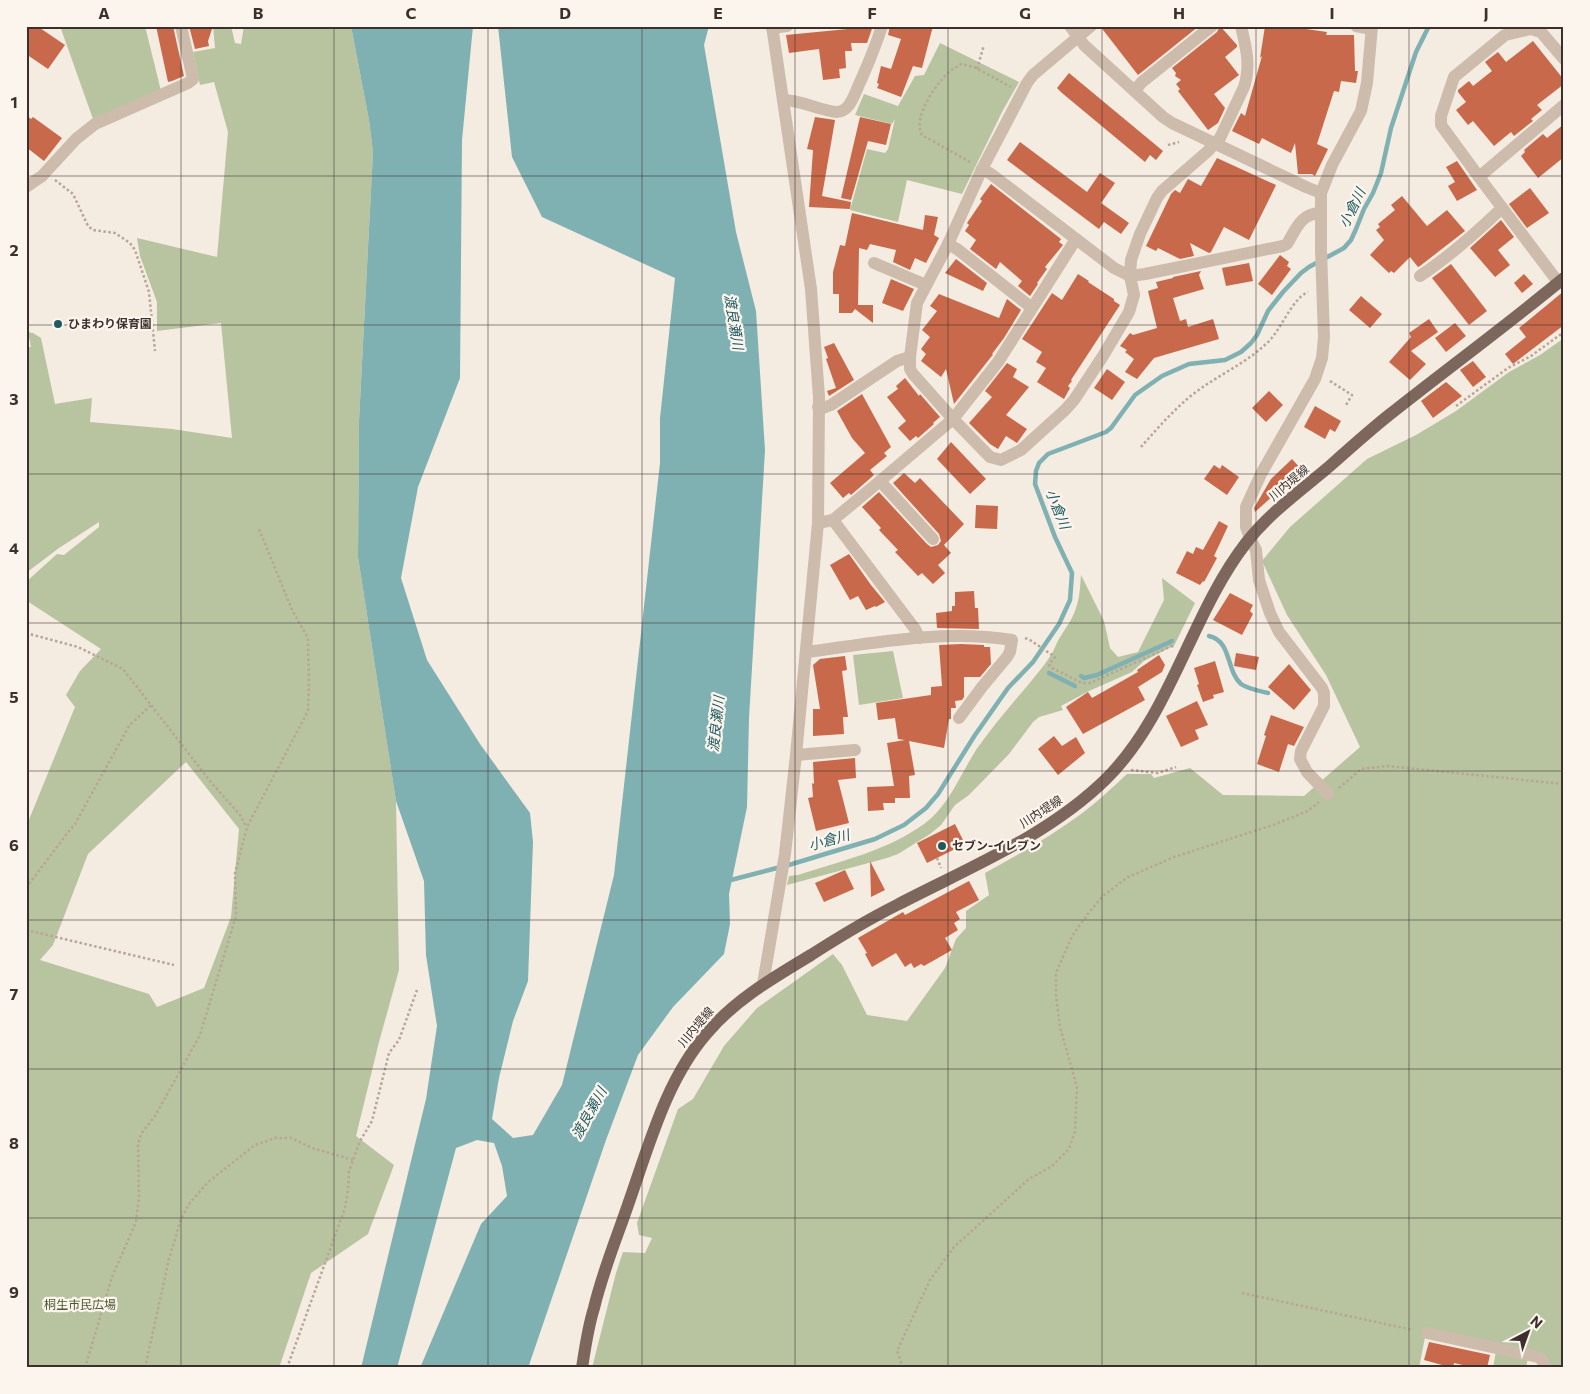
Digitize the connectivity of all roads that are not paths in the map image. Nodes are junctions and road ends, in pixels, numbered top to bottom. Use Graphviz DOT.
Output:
graph roads {
  1 [pos="181,26"];
  2 [pos="788,26"];
  3 [pos="882,26"];
  4 [pos="1070,26"];
  5 [pos="1092,26"];
  6 [pos="1212,26"];
  7 [pos="1241,26"];
  8 [pos="1356,26"];
  9 [pos="772,27"];
  10 [pos="1372,27"];
  11 [pos="1078,38"];
  12 [pos="1564,59"];
  13 [pos="1134,90"];
  14 [pos="783,100"];
  15 [pos="1564,105"];
  16 [pos="1215,144"];
  17 [pos="982,169"];
  18 [pos="1479,177"];
  19 [pos="26,187"];
  20 [pos="1321,193"];
  21 [pos="1502,208"];
  22 [pos="1321,214"];
  23 [pos="1076,239"];
  24 [pos="948,244"];
  25 [pos="874,263"];
  26 [pos="1130,276"];
  27 [pos="1420,276"];
  28 [pos="1561,280"];
  29 [pos="926,285"];
  30 [pos="1032,308"];
  31 [pos="910,357"];
  32 [pos="818,407"];
  33 [pos="952,419"];
  34 [pos="880,481"];
  35 [pos="833,520"];
  36 [pos="818,523"];
  37 [pos="1250,538"];
  38 [pos="933,539"];
  39 [pos="919,638"];
  40 [pos="807,652"];
  41 [pos="959,718"];
  42 [pos="854,750"];
  43 [pos="796,755"];
  44 [pos="1328,794"];
  45 [pos="763,984"];
  46 [pos="1427,1333"];
  47 [pos="582,1368"];
  48 [pos="1546,1368"];
  1 -- 19 [label="street"];
  2 -- 9 [label="street"];
  3 -- 14 [label="street"];
  4 -- 11 [label="street"];
  5 -- 11 [label="street"];
  6 -- 13 [label="street"];
  7 -- 16 [label="street"];
  8 -- 10 [label="street"];
  9 -- 14 [label="street"];
  10 -- 20 [label="street"];
  11 -- 13 [label="street"];
  11 -- 17 [label="street"];
  12 -- 18 [label="street"];
  13 -- 16 [label="street"];
  14 -- 32 [label="street"];
  15 -- 18 [label="street"];
  16 -- 20 [label="street"];
  16 -- 26 [label="street"];
  17 -- 23 [label="street"];
  17 -- 24 [label="street"];
  18 -- 21 [label="street"];
  20 -- 22 [label="street"];
  21 -- 27 [label="street"];
  21 -- 28 [label="street"];
  22 -- 26 [label="street"];
  22 -- 37 [label="street"];
  23 -- 26 [label="street"];
  23 -- 30 [label="street"];
  24 -- 29 [label="street"];
  24 -- 30 [label="street"];
  25 -- 29 [label="street"];
  26 -- 33 [label="street"];
  28 -- 37 [label="main road, 川内堤線"];
  29 -- 31 [label="street"];
  30 -- 33 [label="street"];
  31 -- 32 [label="street"];
  31 -- 33 [label="street"];
  32 -- 36 [label="street"];
  33 -- 34 [label="street"];
  34 -- 35 [label="street"];
  34 -- 38 [label="street"];
  35 -- 36 [label="street"];
  35 -- 39 [label="street"];
  36 -- 40 [label="street"];
  37 -- 44 [label="street"];
  37 -- 45 [label="main road, 川内堤線"];
  39 -- 40 [label="street"];
  39 -- 41 [label="street"];
  40 -- 43 [label="street"];
  42 -- 43 [label="street"];
  43 -- 45 [label="street"];
  45 -- 47 [label="main road, 川内堤線"];
  46 -- 48 [label="street"];
}
